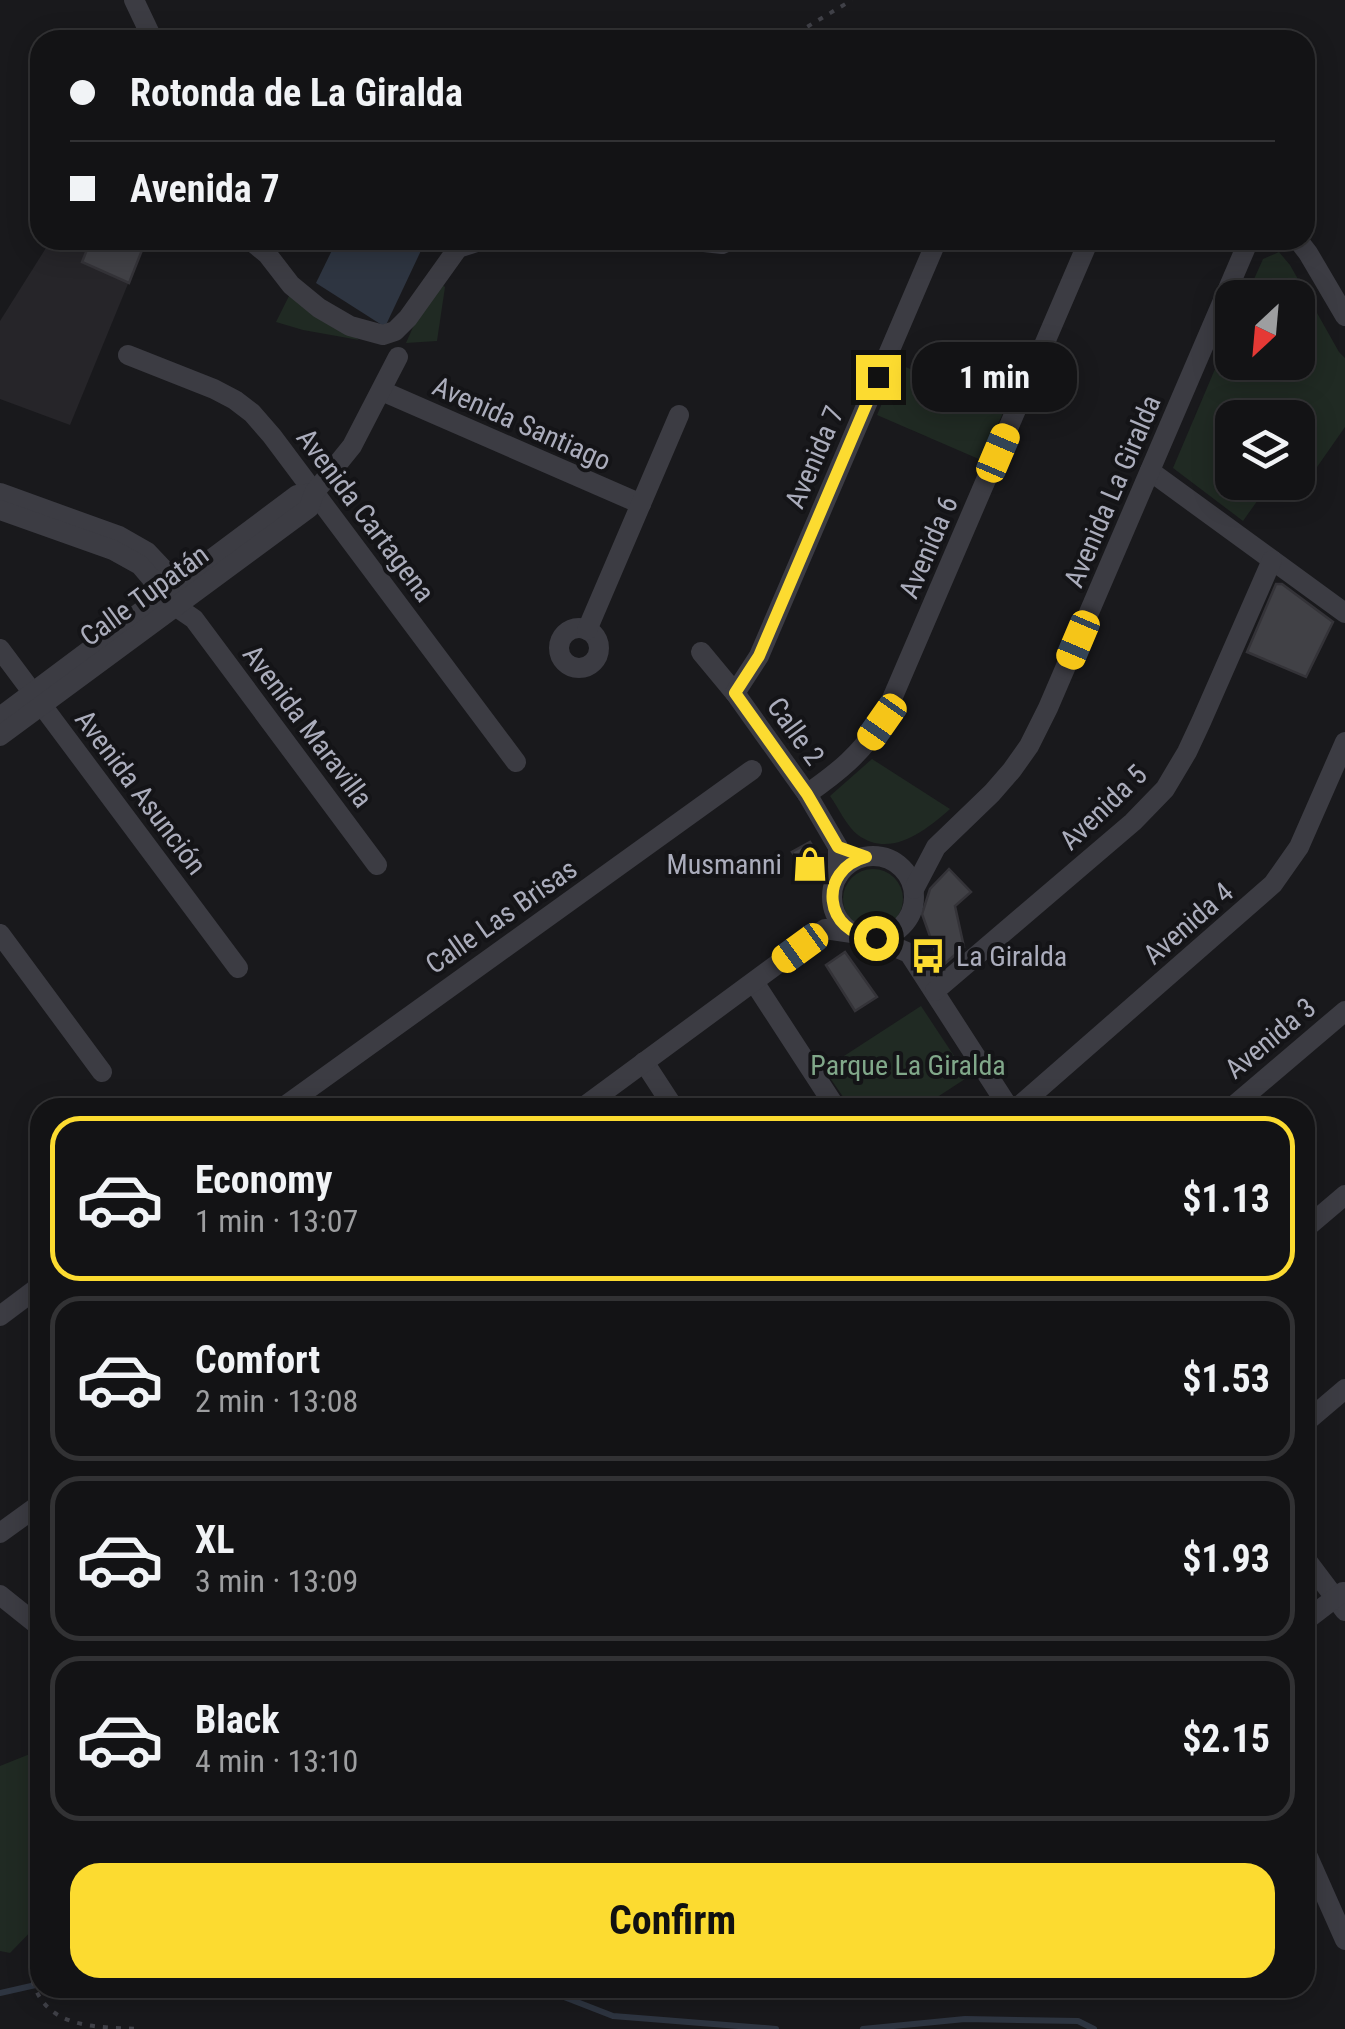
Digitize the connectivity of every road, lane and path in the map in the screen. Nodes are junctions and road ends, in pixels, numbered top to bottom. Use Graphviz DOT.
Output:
graph roads {
  1 [pos="134,0"];
  2 [pos="852,0"];
  3 [pos="148,30"];
  4 [pos="802,30"];
  5 [pos="262,250"];
  6 [pos="457,250"];
  7 [pos="933,250"];
  8 [pos="1084,250"];
  9 [pos="1245,250"];
  10 [pos="1306,250"];
  11 [pos="1345,316"];
  12 [pos="128,355"];
  13 [pos="398,357"];
  14 [pos="382,391"];
  15 [pos="679,415"];
  16 [pos="1150,471"];
  17 [pos="0,493"];
  18 [pos="314,493"];
  19 [pos="641,504"];
  20 [pos="0,510"];
  21 [pos="1272,560"];
  22 [pos="177,594"];
  23 [pos="1345,613"];
  24 [pos="587,630"];
  25 [pos="0,649"];
  26 [pos="700,652"];
  27 [pos="735,693"];
  28 [pos="37,699"];
  29 [pos="0,717"];
  30 [pos="0,736"];
  31 [pos="1345,742"];
  32 [pos="516,762"];
  33 [pos="752,770"];
  34 [pos="807,794"];
  35 [pos="838,847"];
  36 [pos="936,847"];
  37 [pos="866,857"];
  38 [pos="894,861"];
  39 [pos="378,865"];
  40 [pos="838,876"];
  41 [pos="914,890"];
  42 [pos="833,904"];
  43 [pos="910,912"];
  44 [pos="825,929"];
  45 [pos="852,933"];
  46 [pos="0,934"];
  47 [pos="876,938"];
  48 [pos="908,953"];
  49 [pos="238,968"];
  50 [pos="754,982"];
  51 [pos="935,991"];
  52 [pos="1345,1011"];
  53 [pos="644,1062"];
  54 [pos="102,1072"];
  55 [pos="296,1098"];
  56 [pos="595,1098"];
  57 [pos="667,1098"];
  58 [pos="829,1098"];
  59 [pos="1003,1098"];
  60 [pos="1028,1098"];
  61 [pos="1243,1098"];
  62 [pos="1345,1195"];
  63 [pos="1315,1220"];
  64 [pos="30,1294"];
  65 [pos="0,1316"];
  66 [pos="1345,1389"];
  67 [pos="1315,1414"];
  68 [pos="30,1512"];
  69 [pos="0,1534"];
  70 [pos="1315,1570"];
  71 [pos="0,1595"];
  72 [pos="1341,1600"];
  73 [pos="1315,1615"];
  74 [pos="30,1619"];
  75 [pos="1315,1872"];
  76 [pos="1345,1940"];
  77 [pos="37,1998"];
  78 [pos="139,2029"];
  1 -- 3 [label="street"];
  2 -- 4 [label="path"];
  5 -- 6 [label="street"];
  7 -- 27 [label="street, Avenida 7"];
  8 -- 34 [label="street, Avenida 6"];
  9 -- 16 [label="street, Avenida La Giralda"];
  10 -- 11 [label="street"];
  12 -- 18 [label="street, Avenida Cartagena"];
  13 -- 14 [label="street, Calle Tupatán"];
  14 -- 18 [label="street, Calle Tupatán"];
  14 -- 19 [label="street, Avenida Santiago"];
  15 -- 19 [label="street"];
  16 -- 21 [label="street"];
  16 -- 36 [label="street, Avenida La Giralda"];
  17 -- 22 [label="street, Avenida Maravilla"];
  18 -- 22 [label="street, Calle Tupatán"];
  18 -- 32 [label="street, Avenida Cartagena"];
  19 -- 24 [label="street"];
  20 -- 22 [label="street, Avenida Maravilla"];
  21 -- 23 [label="street"];
  21 -- 51 [label="street, Avenida 5"];
  22 -- 28 [label="street, Calle Tupatán"];
  22 -- 39 [label="street, Avenida Maravilla"];
  25 -- 28 [label="street, Avenida Asunción"];
  26 -- 27 [label="street, Calle 2"];
  27 -- 34 [label="street, Calle 2"];
  28 -- 29 [label="street, Calle Tupatán"];
  28 -- 30 [label="street, Calle Tupatán"];
  28 -- 49 [label="street, Avenida Asunción"];
  31 -- 60 [label="street, Avenida 4"];
  33 -- 55 [label="street, Calle Las Brisas"];
  34 -- 35 [label="street, Calle 2"];
  35 -- 37 [label="street"];
  35 -- 40 [label="street"];
  36 -- 38 [label="street, Avenida La Giralda"];
  36 -- 41 [label="street, Avenida La Giralda"];
  37 -- 38 [label="street"];
  37 -- 40 [label="street"];
  38 -- 41 [label="street"];
  40 -- 42 [label="street"];
  41 -- 43 [label="street"];
  42 -- 44 [label="street"];
  42 -- 45 [label="street"];
  43 -- 47 [label="street"];
  43 -- 48 [label="street"];
  44 -- 45 [label="street"];
  44 -- 50 [label="street"];
  45 -- 47 [label="street"];
  46 -- 54 [label="street"];
  47 -- 48 [label="street"];
  48 -- 51 [label="street"];
  50 -- 53 [label="street"];
  50 -- 58 [label="street"];
  51 -- 59 [label="street"];
  52 -- 61 [label="street, Avenida 3"];
  53 -- 56 [label="street"];
  53 -- 57 [label="street"];
  62 -- 63 [label="street"];
  64 -- 65 [label="street"];
  66 -- 67 [label="street"];
  68 -- 69 [label="street"];
  70 -- 72 [label="street"];
  71 -- 74 [label="street"];
  72 -- 73 [label="street"];
  75 -- 76 [label="street"];
  77 -- 78 [label="path"];
}
